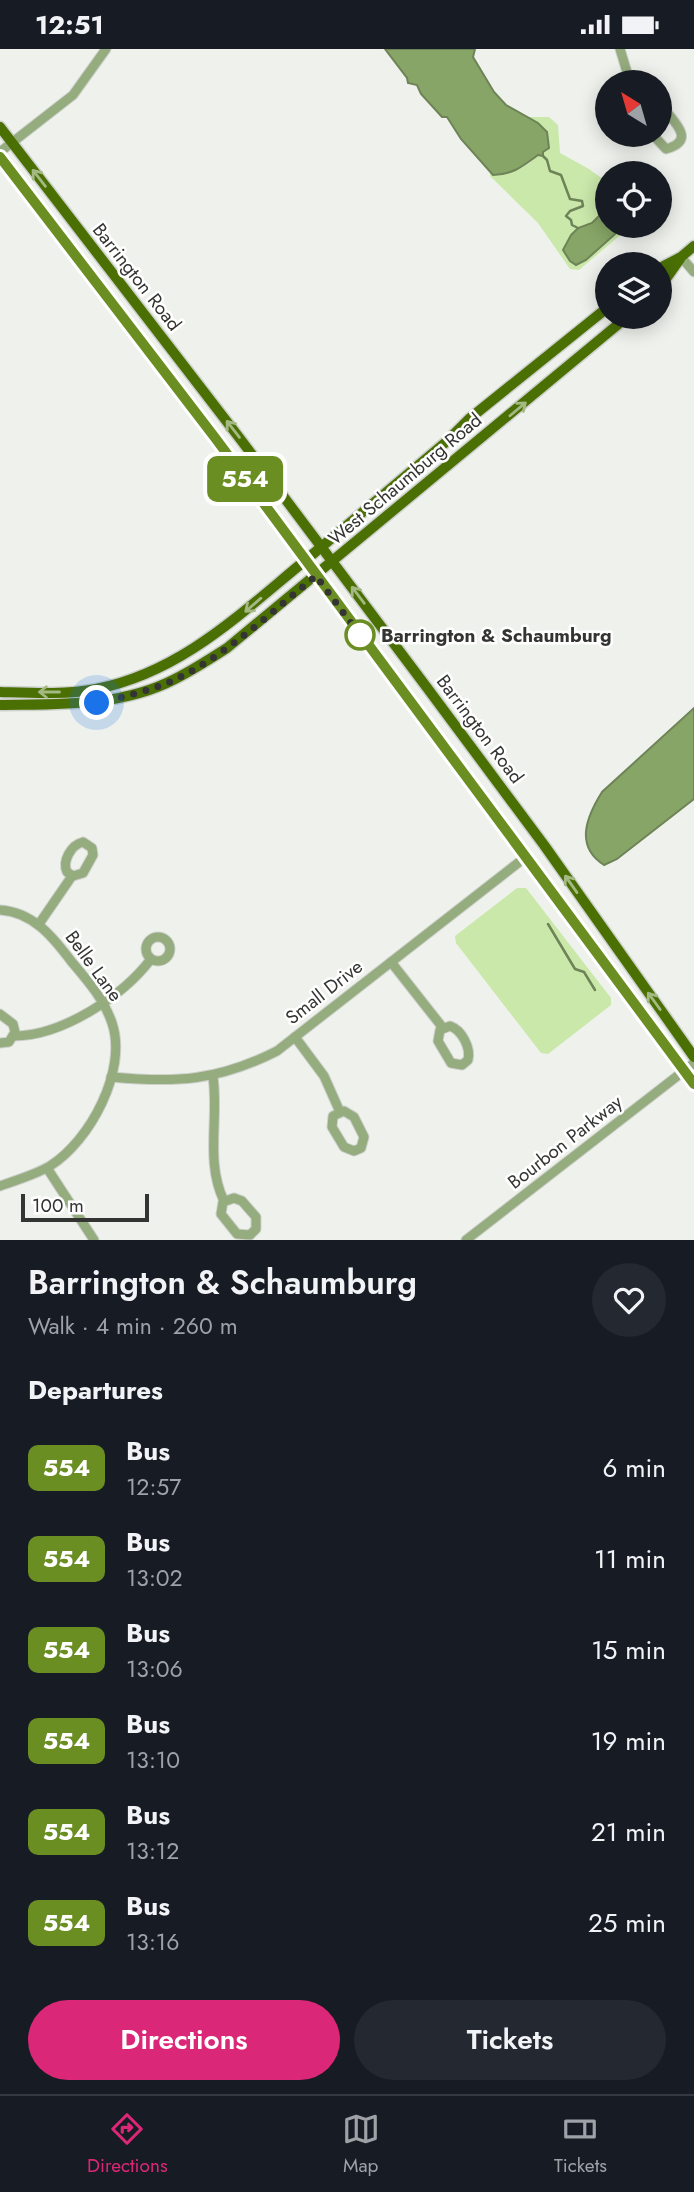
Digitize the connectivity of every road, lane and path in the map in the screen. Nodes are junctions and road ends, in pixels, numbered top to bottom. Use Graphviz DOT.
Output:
graph roads {
  1 [pos="106,49"];
  2 [pos="620,49"];
  3 [pos="626,70"];
  4 [pos="672,118"];
  5 [pos="0,127"];
  6 [pos="12,143"];
  7 [pos="672,146"];
  8 [pos="0,154"];
  9 [pos="694,246"];
  10 [pos="681,257"];
  11 [pos="672,262"];
  12 [pos="672,270"];
  13 [pos="694,272"];
  14 [pos="595,318"];
  15 [pos="613,329"];
  16 [pos="489,404"];
  17 [pos="499,424"];
  18 [pos="322,547"];
  19 [pos="305,560"];
  20 [pos="333,562"];
  21 [pos="316,576"];
  22 [pos="0,692"];
  23 [pos="0,705"];
  24 [pos="527,856"];
  25 [pos="72,876"];
  26 [pos="0,910"];
  27 [pos="39,924"];
  28 [pos="151,959"];
  29 [pos="391,962"];
  30 [pos="102,1002"];
  31 [pos="0,1014"];
  32 [pos="443,1028"];
  33 [pos="14,1036"];
  34 [pos="295,1037"];
  35 [pos="0,1043"];
  36 [pos="694,1056"];
  37 [pos="689,1067"];
  38 [pos="111,1077"];
  39 [pos="213,1077"];
  40 [pos="694,1084"];
  41 [pos="340,1112"];
  42 [pos="47,1168"];
  43 [pos="0,1186"];
  44 [pos="224,1201"];
  45 [pos="94,1240"];
  46 [pos="466,1240"];
  1 -- 6 [label="street"];
  2 -- 3 [label="street"];
  4 -- 7 [label="street"];
  5 -- 6 [label="main road, Barrington Road"];
  6 -- 8 [label="street"];
  18 -- 6 [label="main road, Barrington Road, one-way"];
  8 -- 19 [label="main road, Barrington Road"];
  9 -- 10 [label="main road"];
  10 -- 11 [label="main road"];
  10 -- 12 [label="main road"];
  10 -- 13 [label="street"];
  14 -- 16 [label="main road, West Schaumburg Road"];
  17 -- 15 [label="main road, West Schaumburg Road, one-way"];
  16 -- 17 [label="main road"];
  16 -- 18 [label="main road, West Schaumburg Road"];
  17 -- 20 [label="main road, West Schaumburg Road"];
  18 -- 19 [label="main road, West Schaumburg Road"];
  18 -- 20 [label="main road, Barrington Road"];
  19 -- 21 [label="main road, Barrington Road"];
  19 -- 22 [label="main road, West Schaumburg Road, one-way"];
  20 -- 21 [label="main road, West Schaumburg Road"];
  36 -- 20 [label="main road, Barrington Road, one-way"];
  21 -- 23 [label="main road, West Schaumburg Road"];
  21 -- 24 [label="main road, Barrington Road"];
  24 -- 29 [label="street, Small Drive"];
  24 -- 37 [label="main road, Barrington Road"];
  25 -- 27 [label="street"];
  26 -- 27 [label="street, Belle Lane"];
  27 -- 30 [label="street, Belle Lane"];
  28 -- 30 [label="street"];
  29 -- 32 [label="street"];
  29 -- 34 [label="street, Small Drive"];
  30 -- 33 [label="street"];
  30 -- 38 [label="street, Belle Lane"];
  31 -- 33 [label="street"];
  33 -- 35 [label="street"];
  34 -- 39 [label="street, Small Drive"];
  34 -- 41 [label="street"];
  37 -- 40 [label="main road, Barrington Road"];
  37 -- 46 [label="street, Bourbon Parkway"];
  38 -- 39 [label="street, Small Drive"];
  38 -- 42 [label="street, Belle Lane"];
  39 -- 44 [label="street"];
  41 -- 41 [label="street"];
  42 -- 43 [label="street, Belle Lane"];
  42 -- 45 [label="street"];
  44 -- 44 [label="street"];
}
